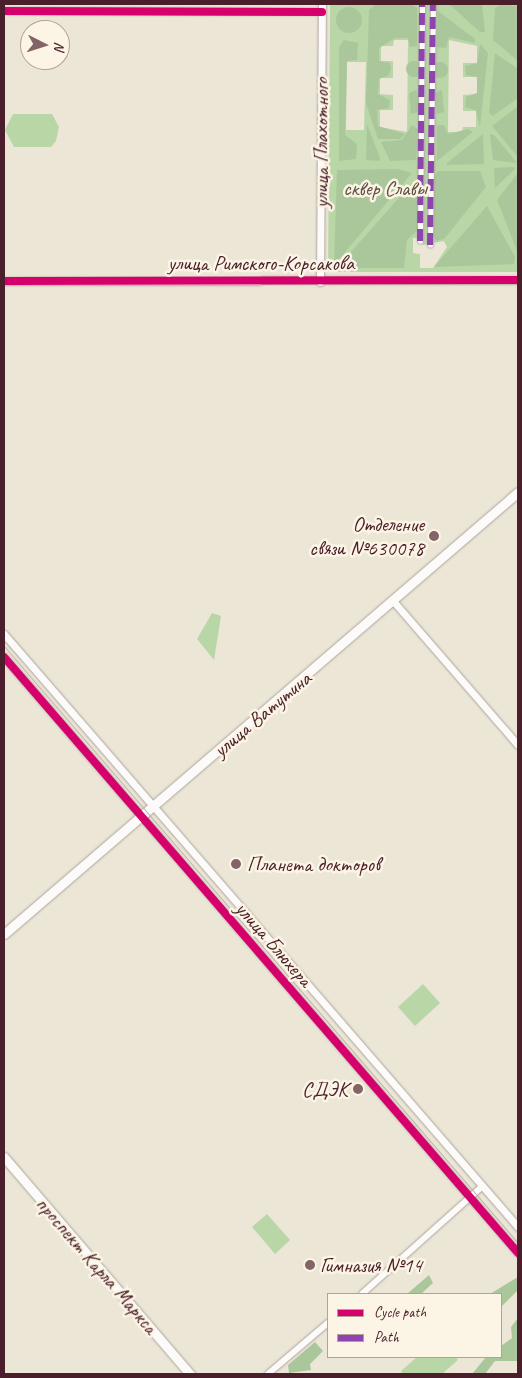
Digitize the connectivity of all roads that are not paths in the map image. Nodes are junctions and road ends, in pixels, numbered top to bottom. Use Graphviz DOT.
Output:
graph roads {
  1 [pos="322,4"];
  2 [pos="422,4"];
  3 [pos="433,4"];
  4 [pos="4,11"];
  5 [pos="322,12"];
  6 [pos="420,241"];
  7 [pos="430,245"];
  8 [pos="518,280"];
  9 [pos="4,281"];
  10 [pos="320,282"];
  11 [pos="518,492"];
  12 [pos="394,602"];
  13 [pos="4,634"];
  14 [pos="4,658"];
  15 [pos="518,745"];
  16 [pos="153,804"];
  17 [pos="140,815"];
  18 [pos="4,934"];
  19 [pos="4,1157"];
  20 [pos="483,1186"];
  21 [pos="471,1198"];
  22 [pos="518,1227"];
  23 [pos="518,1253"];
  24 [pos="363,1293"];
  25 [pos="327,1324"];
  26 [pos="190,1374"];
  27 [pos="268,1374"];
  1 -- 5 [label="street, улица Плахотного"];
  2 -- 6 [label="street"];
  3 -- 7 [label="street"];
  4 -- 5 [label="street"];
  5 -- 10 [label="street, улица Плахотного"];
  8 -- 10 [label="street, улица Римского-Корсакова"];
  9 -- 10 [label="street, улица Римского-Корсакова"];
  11 -- 12 [label="main road, улица Ватутина"];
  12 -- 15 [label="street"];
  12 -- 16 [label="main road, улица Ватутина"];
  13 -- 16 [label="street, улица Блюхера"];
  14 -- 17 [label="street, улица Блюхера"];
  16 -- 17 [label="main road, улица Ватутина"];
  16 -- 20 [label="street, улица Блюхера"];
  17 -- 18 [label="main road, улица Ватутина"];
  17 -- 21 [label="street, улица Блюхера"];
  19 -- 26 [label="main road, проспект Карла Маркса"];
  20 -- 21 [label="street"];
  20 -- 22 [label="street, улица Блюхера"];
  21 -- 23 [label="street, улица Блюхера"];
  21 -- 24 [label="street"];
  25 -- 27 [label="street"];
}
